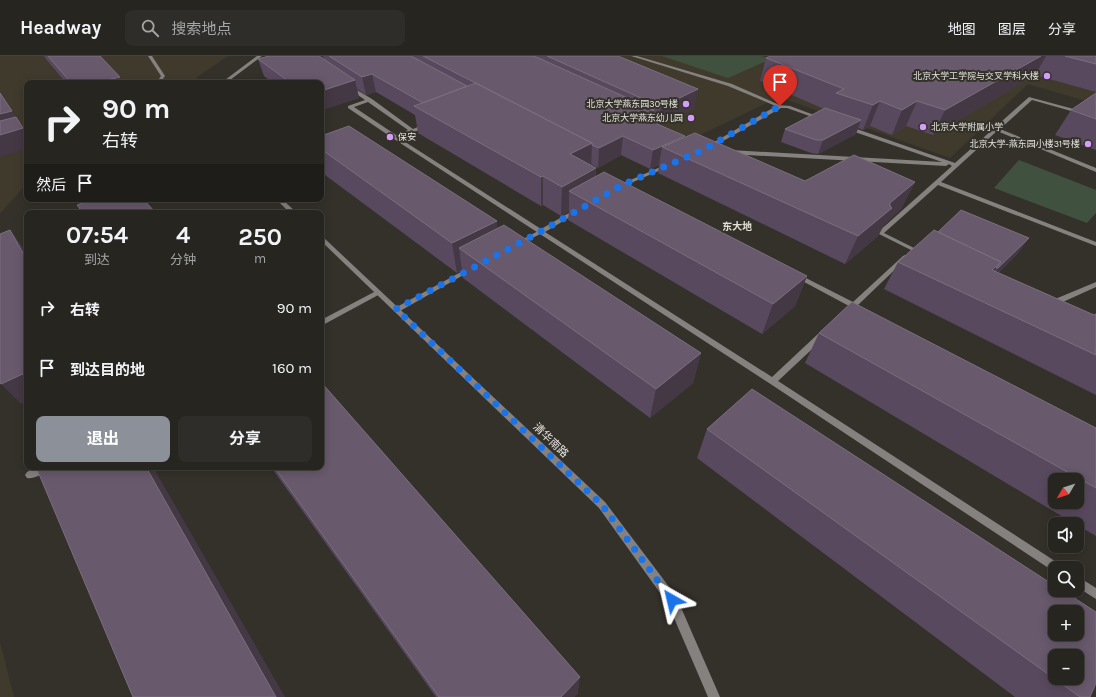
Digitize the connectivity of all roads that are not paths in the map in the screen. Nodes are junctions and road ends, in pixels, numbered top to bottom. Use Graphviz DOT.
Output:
graph roads {
  1 [pos="150,56"];
  2 [pos="260,56"];
  3 [pos="633,56"];
  4 [pos="160,80"];
  5 [pos="227,80"];
  6 [pos="344,84"];
  7 [pos="370,100"];
  8 [pos="780,106"];
  9 [pos="1096,117"];
  10 [pos="825,120"];
  11 [pos="434,122"];
  12 [pos="840,125"];
  13 [pos="996,129"];
  14 [pos="411,130"];
  15 [pos="396,137"];
  16 [pos="711,151"];
  17 [pos="727,152"];
  18 [pos="674,163"];
  19 [pos="956,165"];
  20 [pos="1096,170"];
  21 [pos="936,182"];
  22 [pos="620,186"];
  23 [pos="282,202"];
  24 [pos="581,208"];
  25 [pos="291,210"];
  26 [pos="540,232"];
  27 [pos="324,241"];
  28 [pos="1096,244"];
  29 [pos="512,247"];
  30 [pos="912,249"];
  31 [pos="926,256"];
  32 [pos="478,265"];
  33 [pos="790,272"];
  34 [pos="1096,284"];
  35 [pos="378,293"];
  36 [pos="853,305"];
  37 [pos="1042,308"];
  38 [pos="396,309"];
  39 [pos="867,313"];
  40 [pos="842,316"];
  41 [pos="324,320"];
  42 [pos="830,327"];
  43 [pos="772,382"];
  44 [pos="38,470"];
  45 [pos="30,474"];
  46 [pos="1048,562"];
  47 [pos="1084,586"];
  48 [pos="1096,594"];
  49 [pos="714,697"];
  1 -- 4 [label="street"];
  2 -- 5 [label="street"];
  3 -- 8 [label="street"];
  6 -- 7 [label="street"];
  7 -- 14 [label="street"];
  7 -- 15 [label="street"];
  8 -- 10 [label="street"];
  8 -- 16 [label="street"];
  9 -- 13 [label="street"];
  11 -- 14 [label="street"];
  12 -- 19 [label="street"];
  13 -- 19 [label="street"];
  13 -- 20 [label="street"];
  14 -- 15 [label="street"];
  15 -- 26 [label="street"];
  17 -- 19 [label="street"];
  18 -- 22 [label="street"];
  19 -- 21 [label="street"];
  21 -- 28 [label="street"];
  21 -- 30 [label="street"];
  23 -- 25 [label="street"];
  24 -- 26 [label="street"];
  26 -- 29 [label="street"];
  26 -- 43 [label="street"];
  27 -- 35 [label="street, 清华南路"];
  30 -- 31 [label="street"];
  30 -- 36 [label="street"];
  32 -- 38 [label="street"];
  33 -- 36 [label="street"];
  34 -- 37 [label="street"];
  35 -- 38 [label="street, 清华南路"];
  35 -- 41 [label="street"];
  36 -- 39 [label="street"];
  36 -- 40 [label="street"];
  38 -- 49 [label="street, 清华南路"];
  42 -- 43 [label="street"];
  43 -- 46 [label="street"];
  44 -- 45 [label="street"];
  47 -- 48 [label="street"];
}
